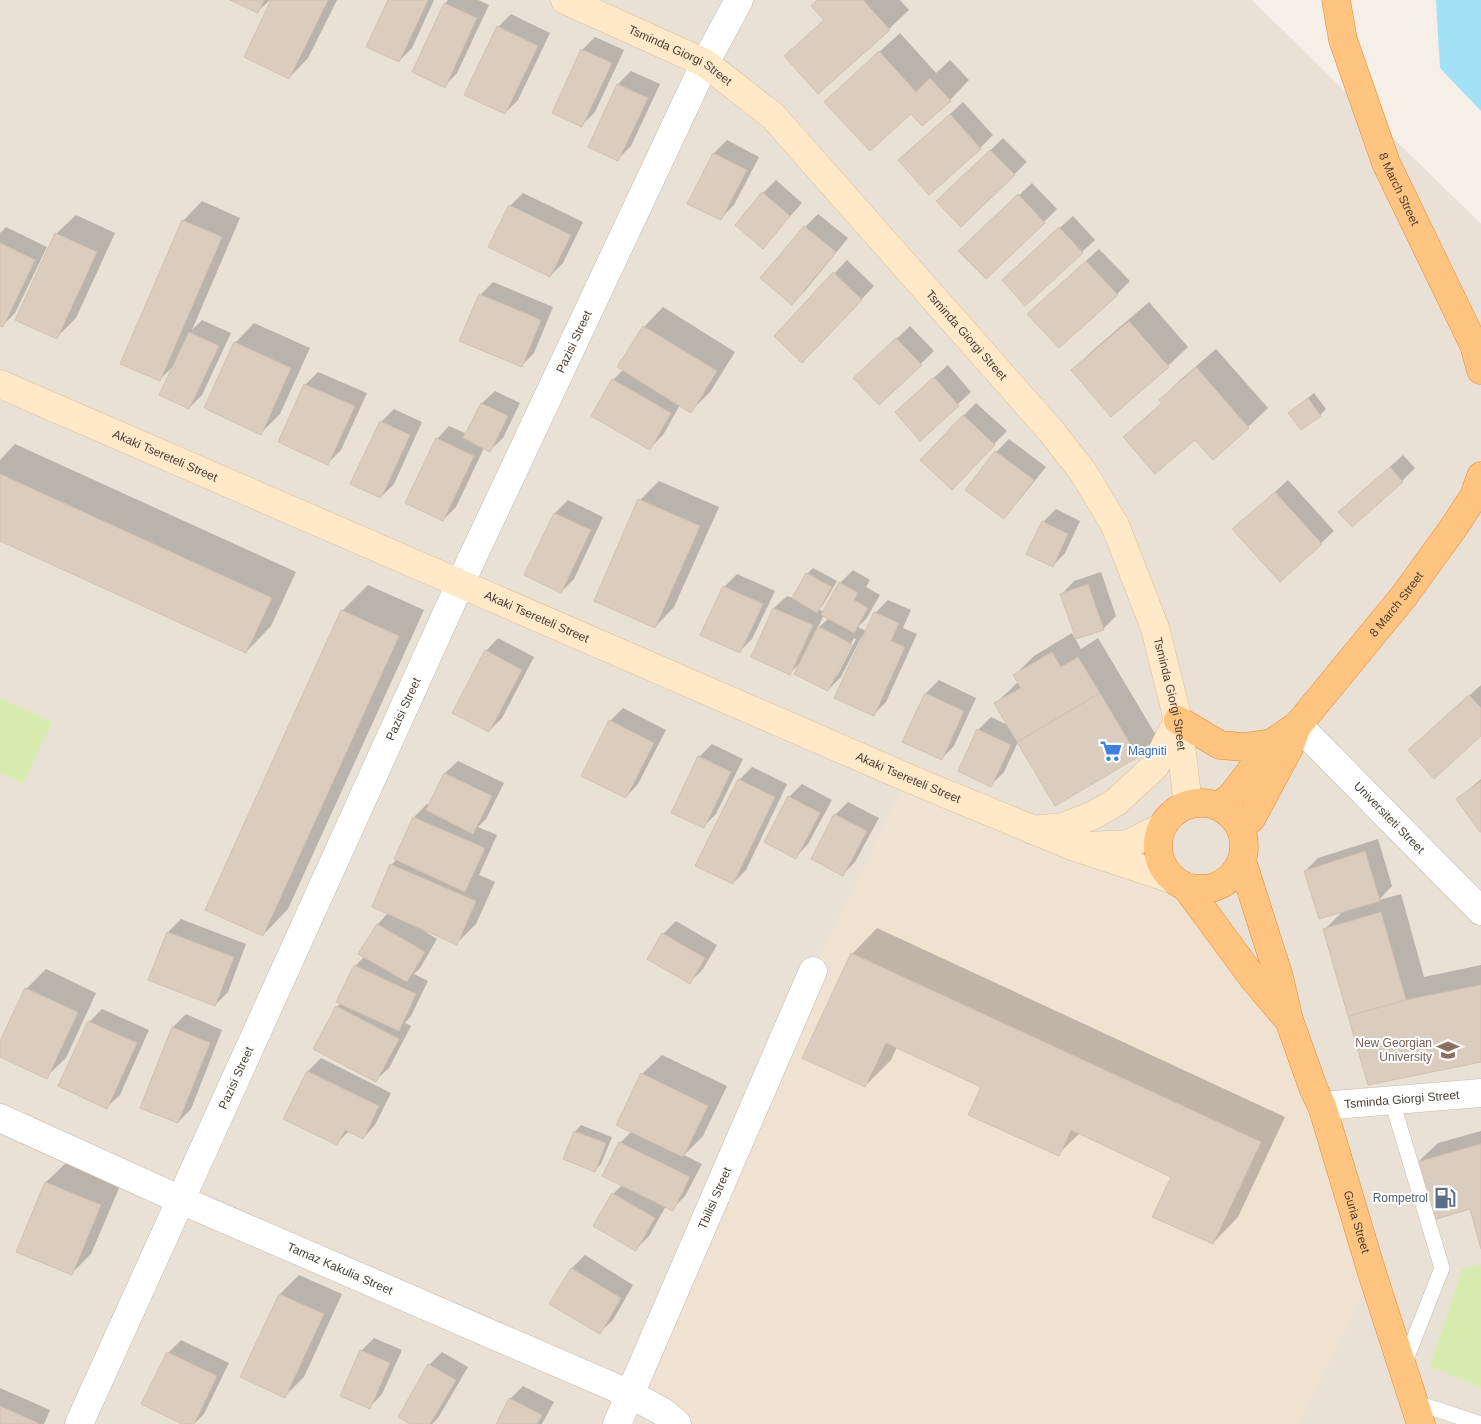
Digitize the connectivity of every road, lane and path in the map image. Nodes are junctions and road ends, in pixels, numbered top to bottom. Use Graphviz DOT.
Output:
graph roads {
  1 [pos="565,0"];
  2 [pos="739,0"];
  3 [pos="1336,0"];
  4 [pos="705,64"];
  5 [pos="1481,370"];
  6 [pos="0,384"];
  7 [pos="1481,476"];
  8 [pos="460,584"];
  9 [pos="1178,720"];
  10 [pos="1298,725"];
  11 [pos="1272,743"];
  12 [pos="1188,804"];
  13 [pos="1218,806"];
  14 [pos="1239,824"];
  15 [pos="1162,827"];
  16 [pos="1031,830"];
  17 [pos="1075,847"];
  18 [pos="1242,861"];
  19 [pos="1179,883"];
  20 [pos="1481,911"];
  21 [pos="813,971"];
  22 [pos="1289,1020"];
  23 [pos="1481,1093"];
  24 [pos="1392,1101"];
  25 [pos="1322,1106"];
  26 [pos="0,1118"];
  27 [pos="180,1200"];
  28 [pos="1403,1369"];
  29 [pos="630,1394"];
  30 [pos="1417,1413"];
  31 [pos="79,1424"];
  32 [pos="617,1424"];
  33 [pos="677,1424"];
  34 [pos="1481,1424"];
  1 -- 4 [label="main road, Tsminda Giorgi Street"];
  2 -- 4 [label="street, Pazisi Street"];
  3 -- 5 [label="highway, 8 March Street"];
  4 -- 8 [label="street, Pazisi Street"];
  4 -- 9 [label="main road, Tsminda Giorgi Street"];
  6 -- 8 [label="main road, Akaki Tsereteli Street"];
  7 -- 10 [label="highway, 8 March Street"];
  8 -- 16 [label="main road, Akaki Tsereteli Street"];
  8 -- 27 [label="street, Pazisi Street"];
  9 -- 11 [label="highway"];
  9 -- 12 [label="main road, Tsminda Giorgi Street"];
  9 -- 16 [label="main road"];
  10 -- 11 [label="highway, 8 March Street"];
  10 -- 14 [label="highway, 8 March Street"];
  10 -- 20 [label="street, Universiteti Street"];
  11 -- 13 [label="highway, 8 March Street"];
  12 -- 13 [label="highway"];
  12 -- 15 [label="highway"];
  13 -- 14 [label="highway"];
  14 -- 18 [label="highway"];
  15 -- 17 [label="main road, Akaki Tsereteli Street"];
  15 -- 19 [label="highway"];
  16 -- 17 [label="main road, Akaki Tsereteli Street"];
  17 -- 19 [label="main road, Akaki Tsereteli Street"];
  18 -- 19 [label="highway"];
  18 -- 22 [label="highway, Guria Street"];
  19 -- 22 [label="highway, Guria Street"];
  21 -- 29 [label="street, Tbilisi Street"];
  22 -- 25 [label="highway, Guria Street"];
  23 -- 24 [label="street, Tsminda Giorgi Street"];
  24 -- 25 [label="street, Tsminda Giorgi Street"];
  24 -- 28 [label="lane"];
  25 -- 28 [label="highway, Guria Street"];
  26 -- 27 [label="street, Tamaz Kakulia Street"];
  27 -- 29 [label="street, Tamaz Kakulia Street"];
  27 -- 31 [label="street, Pazisi Street"];
  28 -- 30 [label="highway, Guria Street"];
  29 -- 32 [label="street, Tbilisi Street"];
  29 -- 33 [label="street, Tamaz Kakulia Street"];
  30 -- 34 [label="lane"];
}
